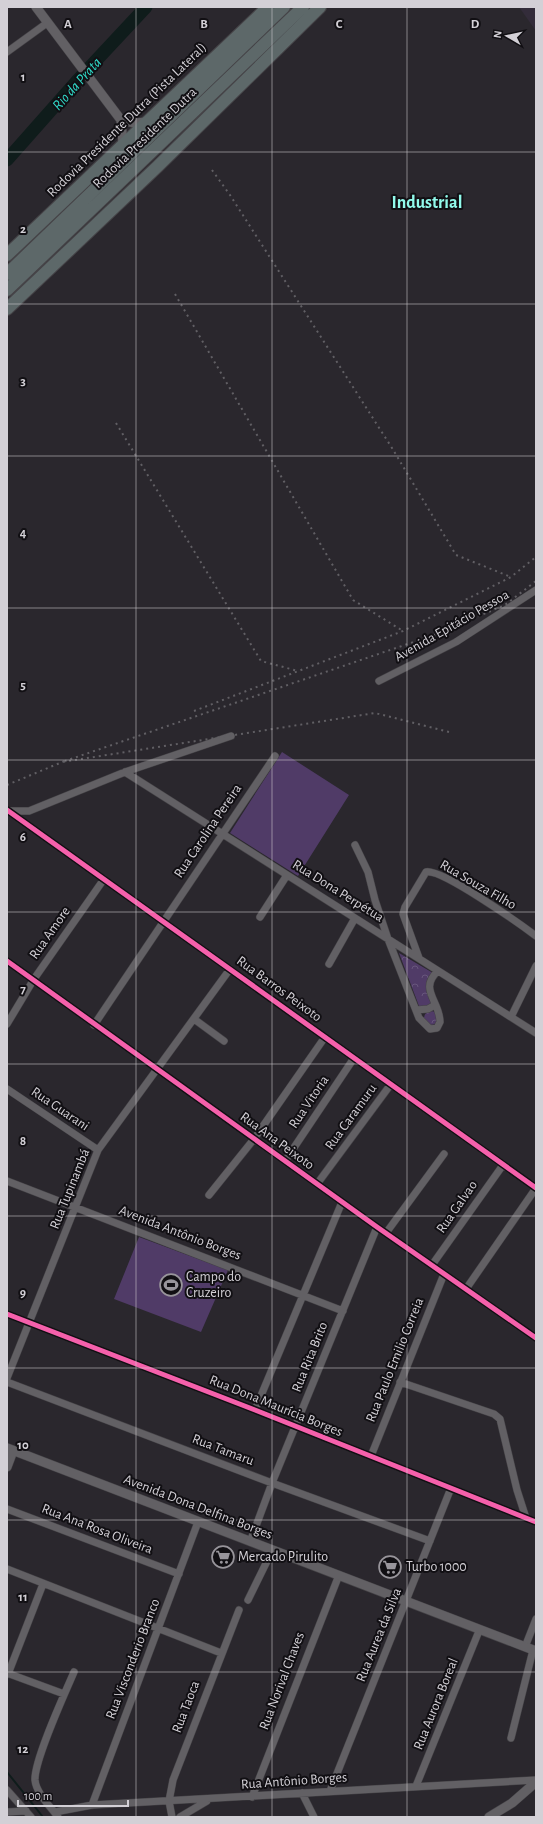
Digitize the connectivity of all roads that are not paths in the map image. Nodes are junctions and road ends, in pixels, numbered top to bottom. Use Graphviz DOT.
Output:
graph roads {
  1 [pos="36,7"];
  2 [pos="268,7"];
  3 [pos="284,7"];
  4 [pos="303,7"];
  5 [pos="311,7"];
  6 [pos="320,7"];
  7 [pos="47,23"];
  8 [pos="276,33"];
  9 [pos="7,52"];
  10 [pos="121,120"];
  11 [pos="148,122"];
  12 [pos="123,145"];
  13 [pos="7,255"];
  14 [pos="7,274"];
  15 [pos="7,290"];
  16 [pos="7,309"];
  17 [pos="536,590"];
  18 [pos="379,681"];
  19 [pos="231,736"];
  20 [pos="275,756"];
  21 [pos="125,772"];
  22 [pos="7,810"];
  23 [pos="222,833"];
  24 [pos="356,845"];
  25 [pos="287,875"];
  26 [pos="104,878"];
  27 [pos="260,917"];
  28 [pos="355,918"];
  29 [pos="163,921"];
  30 [pos="536,936"];
  31 [pos="388,939"];
  32 [pos="419,958"];
  33 [pos="7,961"];
  34 [pos="329,964"];
  35 [pos="536,966"];
  36 [pos="230,969"];
  37 [pos="438,970"];
  38 [pos="34,979"];
  39 [pos="435,1005"];
  40 [pos="416,1010"];
  41 [pos="511,1017"];
  42 [pos="194,1019"];
  43 [pos="7,1023"];
  44 [pos="94,1025"];
  45 [pos="536,1033"];
  46 [pos="325,1037"];
  47 [pos="224,1041"];
  48 [pos="354,1058"];
  49 [pos="157,1070"];
  50 [pos="391,1084"];
  51 [pos="7,1089"];
  52 [pos="254,1139"];
  53 [pos="98,1150"];
  54 [pos="444,1154"];
  55 [pos="285,1162"];
  56 [pos="503,1165"];
  57 [pos="7,1181"];
  58 [pos="317,1184"];
  59 [pos="536,1188"];
  60 [pos="209,1195"];
  61 [pos="342,1202"];
  62 [pos="76,1207"];
  63 [pos="377,1227"];
  64 [pos="386,1233"];
  65 [pos="432,1265"];
  66 [pos="444,1274"];
  67 [pos="466,1289"];
  68 [pos="303,1296"];
  69 [pos="343,1311"];
  70 [pos="7,1314"];
  71 [pos="30,1323"];
  72 [pos="536,1338"];
  73 [pos="7,1378"];
  74 [pos="7,1382"];
  75 [pos="400,1382"];
  76 [pos="255,1410"];
  77 [pos="296,1427"];
  78 [pos="10,1450"];
  79 [pos="371,1456"];
  80 [pos="7,1467"];
  81 [pos="272,1483"];
  82 [pos="451,1488"];
  83 [pos="7,1509"];
  84 [pos="526,1518"];
  85 [pos="198,1522"];
  86 [pos="536,1522"];
  87 [pos="430,1540"];
  88 [pos="250,1542"];
  89 [pos="272,1551"];
  90 [pos="7,1569"];
  91 [pos="178,1574"];
  92 [pos="339,1575"];
  93 [pos="43,1584"];
  94 [pos="248,1600"];
  95 [pos="406,1601"];
  96 [pos="239,1610"];
  97 [pos="536,1619"];
  98 [pos="158,1628"];
  99 [pos="479,1631"];
  100 [pos="531,1650"];
  101 [pos="221,1653"];
  102 [pos="74,1672"];
  103 [pos="7,1673"];
  104 [pos="64,1694"];
  105 [pos="511,1738"];
  106 [pos="536,1781"];
  107 [pos="416,1786"];
  108 [pos="7,1790"];
  109 [pos="330,1791"];
  110 [pos="302,1793"];
  111 [pos="252,1797"];
  112 [pos="209,1800"];
  113 [pos="169,1801"];
  114 [pos="92,1805"];
  115 [pos="7,1812"];
  116 [pos="56,1814"];
  117 [pos="29,1815"];
  118 [pos="172,1817"];
  119 [pos="180,1817"];
  120 [pos="314,1817"];
  121 [pos="489,1817"];
  1 -- 7 [label="street"];
  2 -- 11 [label="highway, Rodovia Presidente Dutra (Pista Lateral)"];
  3 -- 14 [label="highway, Rodovia Presidente Dutra"];
  4 -- 8 [label="highway, Rodovia Presidente Dutra"];
  5 -- 8 [label="highway"];
  6 -- 16 [label="highway"];
  7 -- 9 [label="street"];
  7 -- 10 [label="street"];
  8 -- 15 [label="highway, Rodovia Presidente Dutra"];
  10 -- 11 [label="street"];
  10 -- 12 [label="street"];
  11 -- 12 [label="highway, Rodovia Presidente Dutra (Pista Lateral)"];
  12 -- 13 [label="highway, Rodovia Presidente Dutra (Pista Lateral)"];
  17 -- 18 [label="street, Avenida Epitácio Pessoa"];
  19 -- 21 [label="street"];
  20 -- 23 [label="street, Rua Carolina Pereira"];
  21 -- 22 [label="street"];
  21 -- 23 [label="street, Rua Dona Perpétua"];
  22 -- 26 [label="street, Rua Barros Peixoto"];
  23 -- 25 [label="street, Rua Dona Perpétua"];
  23 -- 29 [label="street, Rua Carolina Pereira"];
  24 -- 31 [label="street"];
  25 -- 27 [label="street"];
  25 -- 28 [label="street, Rua Dona Perpétua"];
  26 -- 29 [label="street, Rua Barros Peixoto"];
  26 -- 38 [label="street, Rua Amore"];
  28 -- 31 [label="street, Rua Dona Perpétua"];
  28 -- 34 [label="street"];
  29 -- 36 [label="street, Rua Barros Peixoto"];
  29 -- 44 [label="street, Rua Carolina Pereira"];
  30 -- 32 [label="street, Rua Souza Filho"];
  31 -- 32 [label="street, Rua Dona Perpétua"];
  31 -- 40 [label="street"];
  32 -- 37 [label="street, Rua Dona Perpétua"];
  33 -- 38 [label="street, Rua Ana Peixoto"];
  35 -- 41 [label="street"];
  36 -- 42 [label="street, Rua Tupinambá"];
  36 -- 46 [label="street, Rua Barros Peixoto"];
  37 -- 39 [label="street"];
  37 -- 41 [label="street, Rua Dona Perpétua"];
  38 -- 43 [label="street, Rua Amore"];
  38 -- 44 [label="street, Rua Ana Peixoto"];
  39 -- 40 [label="street"];
  39 -- 40 [label="street"];
  41 -- 45 [label="street, Rua Dona Perpétua"];
  42 -- 47 [label="street"];
  42 -- 49 [label="street, Rua Tupinambá"];
  44 -- 49 [label="street, Rua Ana Peixoto"];
  46 -- 48 [label="street, Rua Barros Peixoto"];
  46 -- 52 [label="street"];
  48 -- 50 [label="street, Rua Barros Peixoto"];
  48 -- 55 [label="street, Rua Vitoria"];
  49 -- 52 [label="street, Rua Ana Peixoto"];
  49 -- 53 [label="street, Rua Tupinambá"];
  50 -- 56 [label="street, Rua Barros Peixoto"];
  50 -- 58 [label="street, Rua Caramuru"];
  51 -- 53 [label="street, Rua Guarani"];
  52 -- 55 [label="street, Rua Ana Peixoto"];
  52 -- 60 [label="street"];
  53 -- 62 [label="street, Rua Tupinambá"];
  54 -- 64 [label="street"];
  55 -- 58 [label="street, Rua Ana Peixoto"];
  56 -- 59 [label="street, Rua Barros Peixoto"];
  56 -- 65 [label="street, Rua Galvao"];
  57 -- 62 [label="street, Avenida Antônio Borges"];
  58 -- 61 [label="street, Rua Ana Peixoto"];
  59 -- 67 [label="street"];
  61 -- 63 [label="street, Rua Ana Peixoto"];
  61 -- 68 [label="street"];
  62 -- 68 [label="street, Avenida Antônio Borges"];
  62 -- 71 [label="street, Rua Tupinambá"];
  63 -- 64 [label="street, Rua Ana Peixoto"];
  63 -- 69 [label="street, Rua Rita Brito"];
  64 -- 65 [label="street, Rua Ana Peixoto"];
  65 -- 66 [label="street, Rua Ana Peixoto"];
  66 -- 67 [label="street, Rua Ana Peixoto"];
  66 -- 75 [label="street, Rua Paulo Emilio Correia"];
  67 -- 72 [label="street, Rua Ana Peixoto"];
  68 -- 69 [label="street, Avenida Antônio Borges"];
  68 -- 76 [label="street"];
  69 -- 77 [label="street, Rua Rita Brito"];
  70 -- 71 [label="street, Rua Dona Maurícia Borges"];
  71 -- 73 [label="street, Rua Tupinambá"];
  71 -- 76 [label="street, Rua Dona Maurícia Borges"];
  74 -- 81 [label="street, Rua Tamaru"];
  75 -- 79 [label="street, Rua Paulo Emilio Correia"];
  75 -- 84 [label="street"];
  76 -- 77 [label="street, Rua Dona Maurícia Borges"];
  77 -- 79 [label="street, Rua Dona Maurícia Borges"];
  77 -- 81 [label="street, Rua Rita Brito"];
  78 -- 80 [label="street"];
  78 -- 85 [label="street, Avenida Dona Delfina Borges"];
  79 -- 82 [label="street, Rua Dona Maurícia Borges"];
  81 -- 87 [label="street, Rua Tamaru"];
  81 -- 88 [label="street, Rua Rita Brito"];
  82 -- 84 [label="street, Rua Dona Maurícia Borges"];
  82 -- 87 [label="street, Rua Aurea da Silva"];
  83 -- 91 [label="street, Rua Ana Rosa Oliveira"];
  84 -- 86 [label="street, Rua Dona Maurícia Borges"];
  85 -- 88 [label="street, Avenida Dona Delfina Borges"];
  85 -- 91 [label="street, Rua Visconderio Branco"];
  87 -- 95 [label="street, Rua Aurea da Silva"];
  88 -- 89 [label="street, Avenida Dona Delfina Borges"];
  89 -- 92 [label="street, Avenida Dona Delfina Borges"];
  89 -- 94 [label="street"];
  90 -- 93 [label="street"];
  91 -- 98 [label="street, Rua Visconderio Branco"];
  92 -- 95 [label="street, Avenida Dona Delfina Borges"];
  92 -- 111 [label="street, Rua Norival Chaves"];
  93 -- 98 [label="street"];
  93 -- 103 [label="street"];
  95 -- 99 [label="street, Avenida Dona Delfina Borges"];
  95 -- 109 [label="street, Rua Aurea da Silva"];
  96 -- 101 [label="street, Rua Taoca"];
  97 -- 100 [label="street"];
  98 -- 101 [label="street"];
  98 -- 114 [label="street, Rua Visconderio Branco"];
  99 -- 100 [label="street, Avenida Dona Delfina Borges"];
  99 -- 107 [label="street, Rua Aurora Boreal"];
  100 -- 105 [label="street"];
  101 -- 113 [label="street, Rua Taoca"];
  102 -- 104 [label="street"];
  103 -- 104 [label="street"];
  104 -- 116 [label="street"];
  106 -- 107 [label="street, Rua Antônio Borges"];
  106 -- 121 [label="street"];
  107 -- 109 [label="street, Rua Antônio Borges"];
  108 -- 117 [label="street"];
  109 -- 110 [label="street, Rua Antônio Borges"];
  110 -- 111 [label="street, Rua Antônio Borges"];
  110 -- 120 [label="street"];
  111 -- 112 [label="street, Rua Antônio Borges"];
  112 -- 113 [label="street, Rua Antônio Borges"];
  112 -- 119 [label="street"];
  113 -- 114 [label="street, Rua Antônio Borges"];
  113 -- 118 [label="street, Rua Taoca"];
  114 -- 116 [label="street, Rua Antônio Borges"];
  115 -- 117 [label="street"];
}
